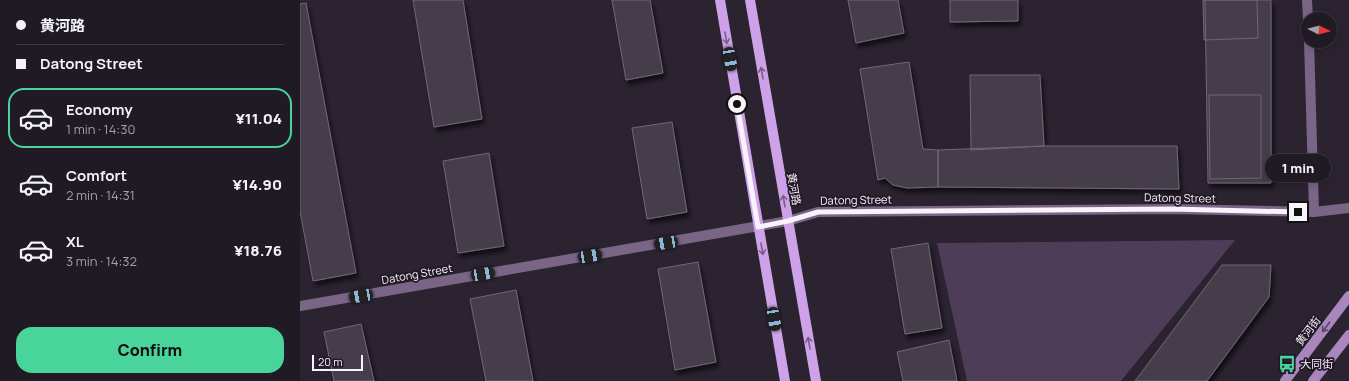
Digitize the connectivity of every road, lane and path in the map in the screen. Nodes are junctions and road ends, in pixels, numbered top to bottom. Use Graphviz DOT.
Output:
graph roads {
  1 [pos="720,0"];
  2 [pos="750,0"];
  3 [pos="1308,0"];
  4 [pos="1308,12"];
  5 [pos="1309,48"];
  6 [pos="1349,208"];
  7 [pos="1314,212"];
  8 [pos="788,221"];
  9 [pos="758,227"];
  10 [pos="1349,296"];
  11 [pos="300,306"];
  12 [pos="1349,335"];
  13 [pos="785,381"];
  14 [pos="816,381"];
  15 [pos="1285,381"];
  16 [pos="1313,381"];
  1 -- 9 [label="main road, one-way"];
  8 -- 2 [label="main road, 黄河路, one-way"];
  3 -- 4 [label="street"];
  5 -- 7 [label="street"];
  6 -- 7 [label="street, Datong Street"];
  7 -- 8 [label="street, Datong Street"];
  8 -- 9 [label="street, Datong Street"];
  14 -- 8 [label="main road, 黄河路, one-way"];
  9 -- 11 [label="street, Datong Street"];
  9 -- 13 [label="main road, one-way"];
  10 -- 15 [label="main road, 黄河街, one-way"];
  12 -- 16 [label="main road"];
}
